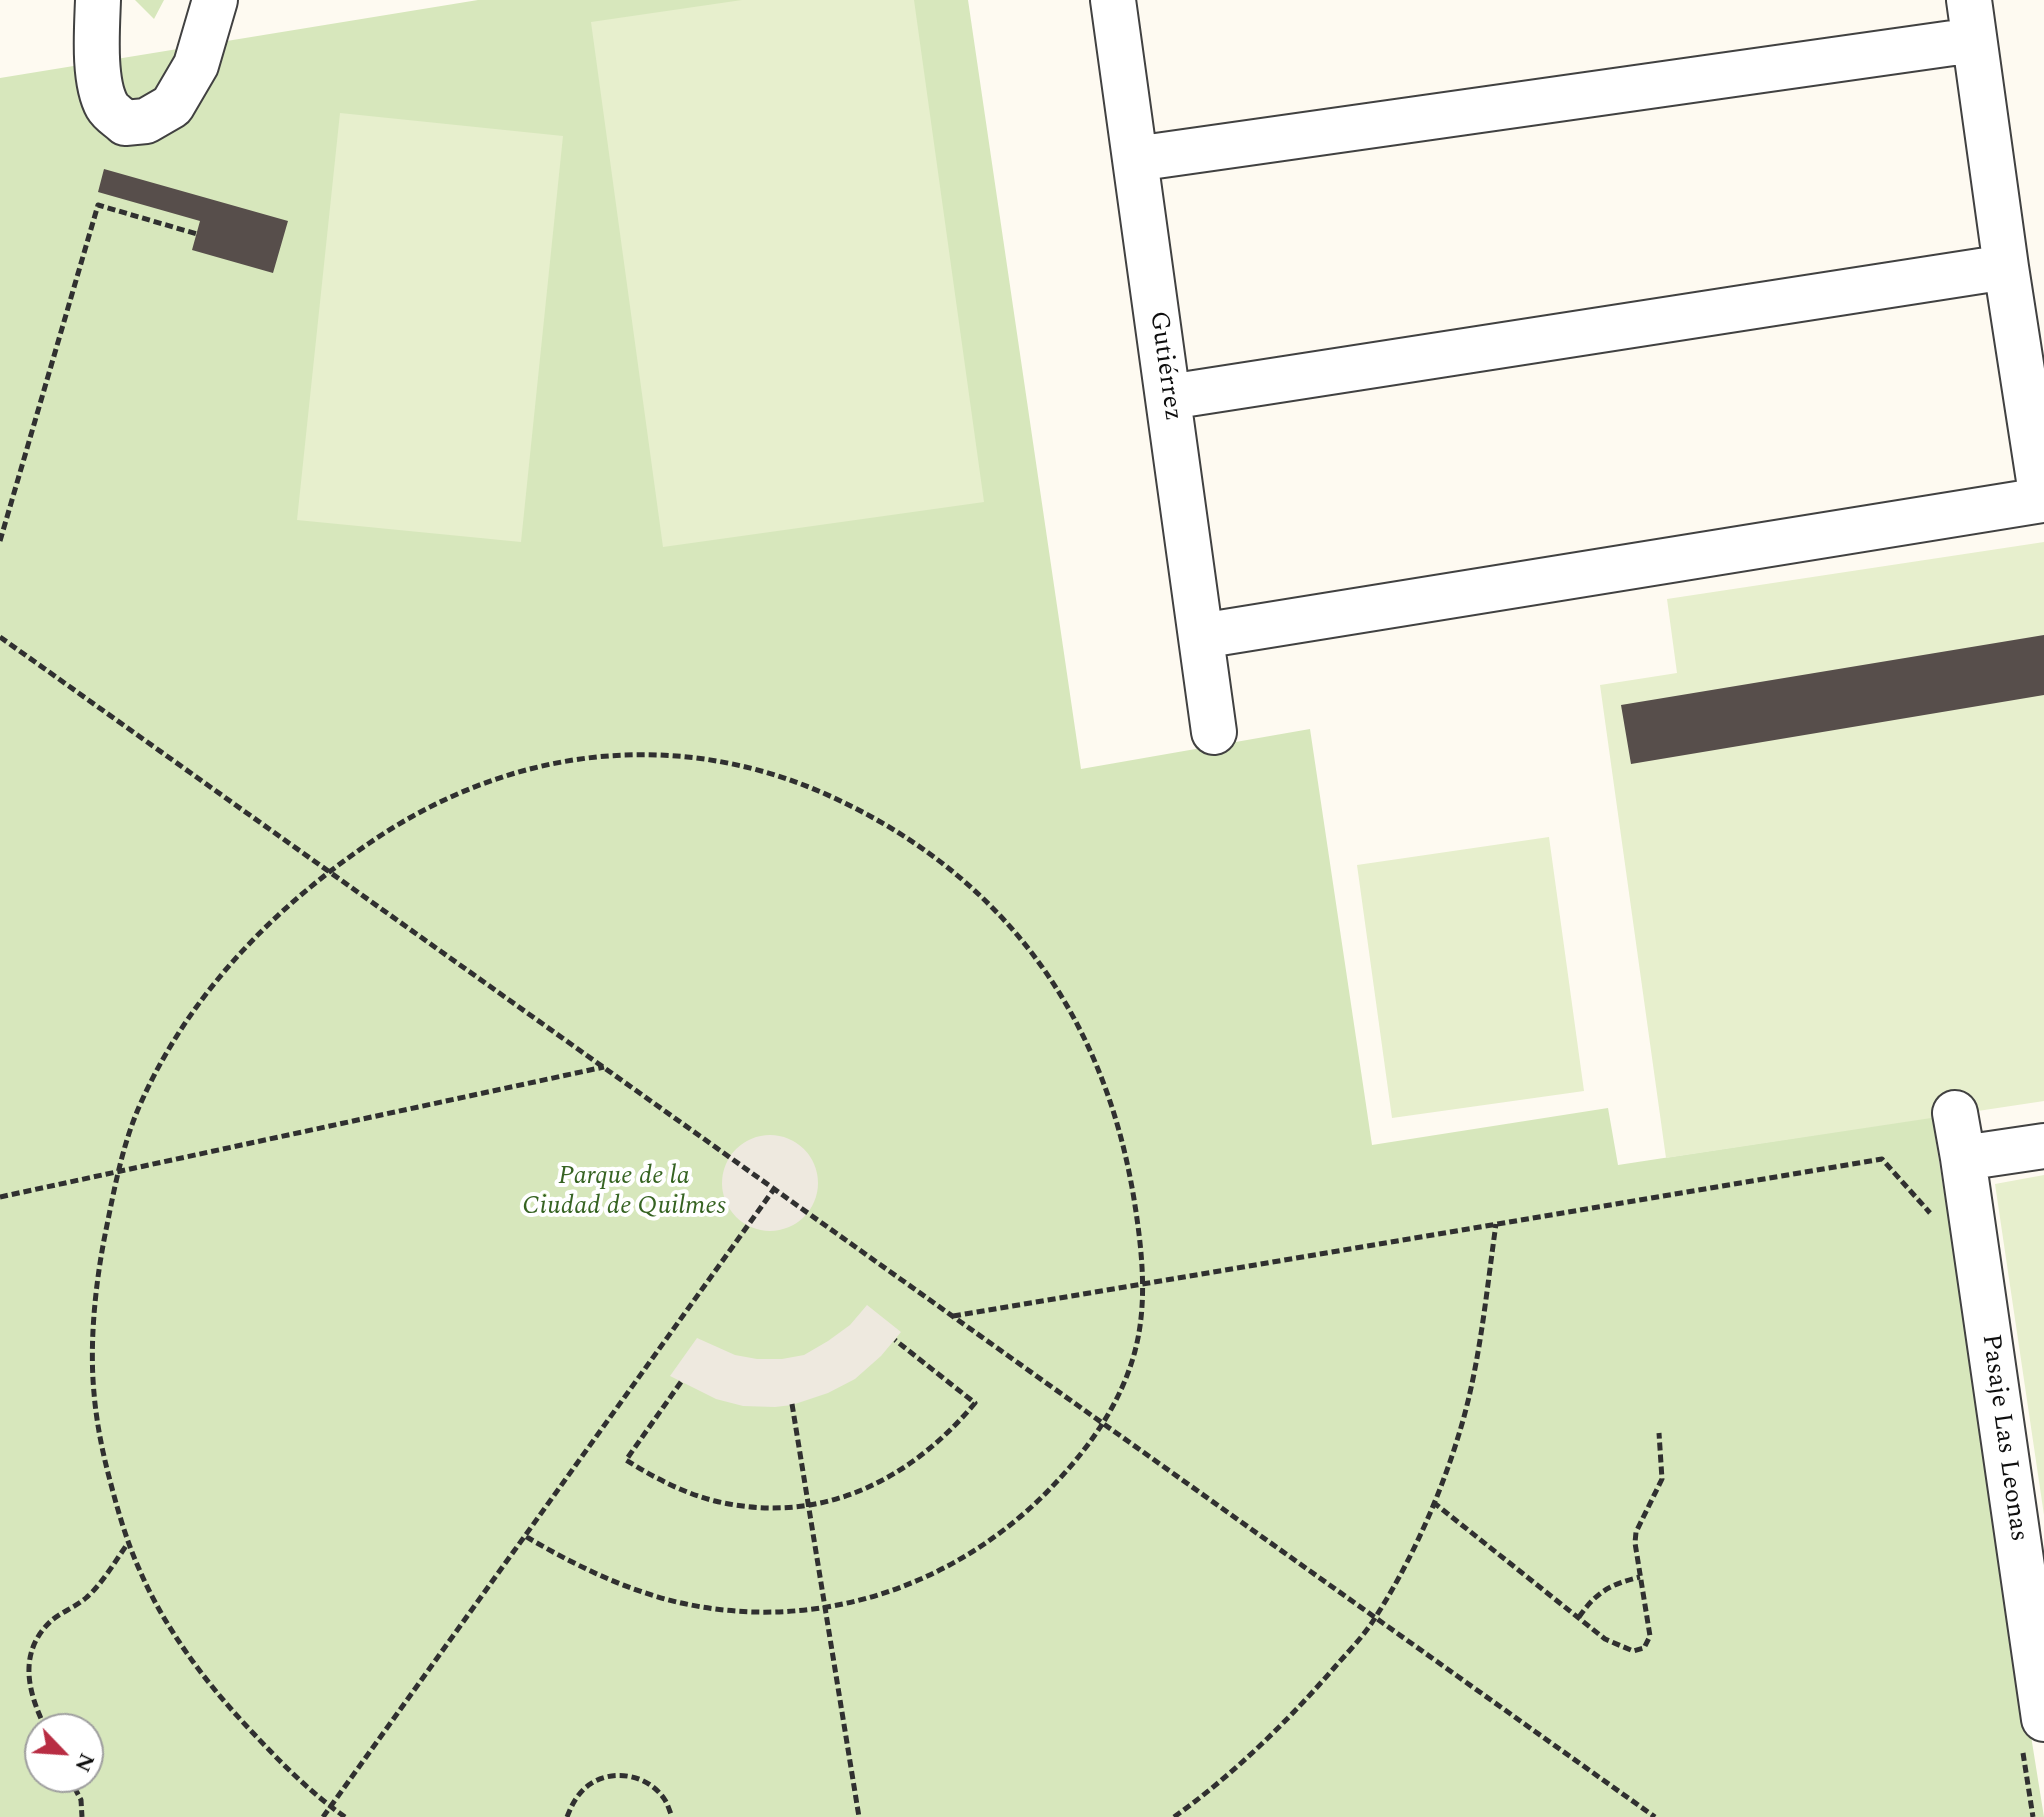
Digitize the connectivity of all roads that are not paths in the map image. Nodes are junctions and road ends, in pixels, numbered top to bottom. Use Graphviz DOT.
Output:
graph roads {
  1 [pos="98,0"];
  2 [pos="215,0"];
  3 [pos="1113,0"];
  4 [pos="1971,20"];
  5 [pos="1135,159"];
  6 [pos="2006,267"];
  7 [pos="1169,397"];
  8 [pos="1201,636"];
  9 [pos="1214,732"];
  10 [pos="1955,1113"];
  11 [pos="2044,1146"];
  12 [pos="1963,1158"];
  13 [pos="2032,1729"];
  1 -- 2 [label="street"];
  3 -- 5 [label="street, Gutiérrez"];
  4 -- 5 [label="street"];
  4 -- 6 [label="street"];
  5 -- 7 [label="street, Gutiérrez"];
  6 -- 7 [label="street"];
  6 -- 8 [label="street"];
  7 -- 8 [label="street, Gutiérrez"];
  8 -- 9 [label="street, Gutiérrez"];
  10 -- 12 [label="street, Pasaje Las Leonas"];
  11 -- 12 [label="street"];
  12 -- 13 [label="street, Pasaje Las Leonas"];
}
